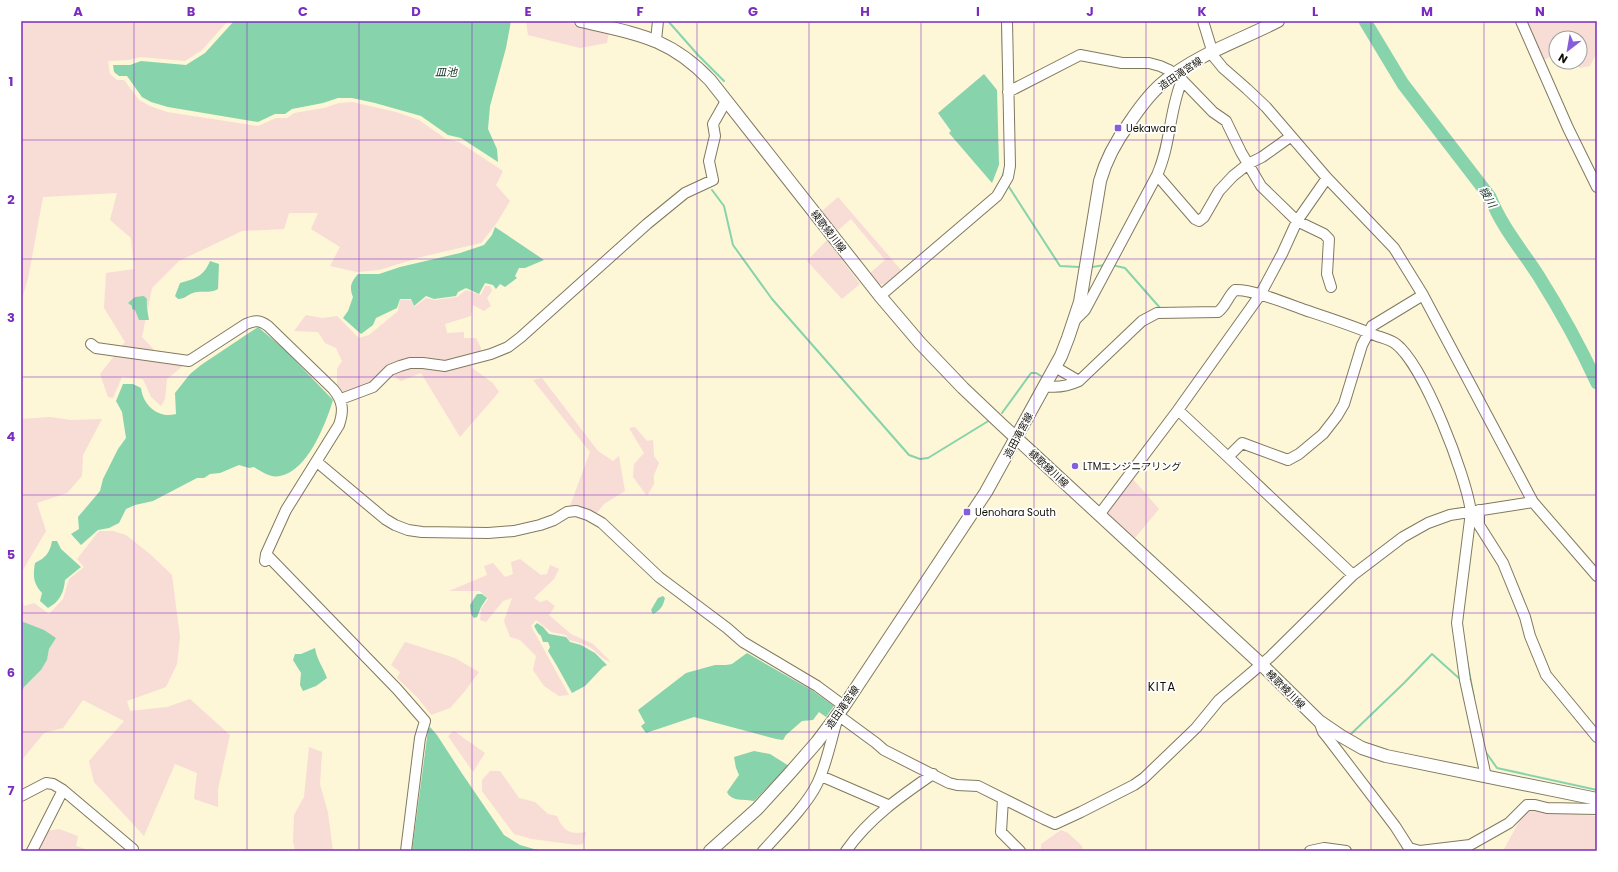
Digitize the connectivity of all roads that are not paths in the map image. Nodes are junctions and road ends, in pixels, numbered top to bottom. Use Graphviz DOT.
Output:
graph roads {
  1 [pos="581,21"];
  2 [pos="658,21"];
  3 [pos="1008,21"];
  4 [pos="1203,21"];
  5 [pos="1278,21"];
  6 [pos="1521,21"];
  7 [pos="656,40"];
  8 [pos="1212,52"];
  9 [pos="1178,77"];
  10 [pos="1008,92"];
  11 [pos="726,101"];
  12 [pos="1290,137"];
  13 [pos="1248,164"];
  14 [pos="1157,175"];
  15 [pos="1327,178"];
  16 [pos="1597,187"];
  17 [pos="1297,220"];
  18 [pos="1331,287"];
  19 [pos="1260,295"];
  20 [pos="1423,295"];
  21 [pos="880,296"];
  22 [pos="1075,320"];
  23 [pos="1368,332"];
  24 [pos="91,344"];
  25 [pos="1055,367"];
  26 [pos="1079,381"];
  27 [pos="1045,386"];
  28 [pos="341,398"];
  29 [pos="1178,410"];
  30 [pos="1016,438"];
  31 [pos="1228,457"];
  32 [pos="317,462"];
  33 [pos="1533,502"];
  34 [pos="1475,511"];
  35 [pos="1099,515"];
  36 [pos="1354,575"];
  37 [pos="1597,576"];
  38 [pos="1261,664"];
  39 [pos="841,710"];
  40 [pos="1597,737"];
  41 [pos="1336,739"];
  42 [pos="933,774"];
  43 [pos="821,776"];
  44 [pos="1486,777"];
  45 [pos="63,790"];
  46 [pos="21,796"];
  47 [pos="1003,799"];
  48 [pos="1597,799"];
  49 [pos="888,805"];
  50 [pos="1597,809"];
  51 [pos="133,849"];
  52 [pos="1408,850"];
  53 [pos="32,851"];
  54 [pos="406,851"];
  55 [pos="710,851"];
  56 [pos="763,851"];
  57 [pos="846,851"];
  58 [pos="1020,851"];
  59 [pos="1310,851"];
  60 [pos="1346,851"];
  1 -- 7 [label="main road, 綾歌綾川線"];
  2 -- 7 [label="street"];
  3 -- 10 [label="street"];
  4 -- 8 [label="street"];
  5 -- 8 [label="main road, 造田滝宮線"];
  6 -- 16 [label="street"];
  7 -- 11 [label="main road, 綾歌綾川線"];
  8 -- 9 [label="main road, 造田滝宮線"];
  8 -- 12 [label="street"];
  9 -- 10 [label="street"];
  9 -- 13 [label="street"];
  9 -- 14 [label="street"];
  9 -- 22 [label="main road, 造田滝宮線"];
  10 -- 21 [label="street"];
  11 -- 21 [label="main road, 綾歌綾川線"];
  11 -- 28 [label="street"];
  12 -- 13 [label="street"];
  12 -- 15 [label="street"];
  13 -- 14 [label="street"];
  13 -- 17 [label="street"];
  14 -- 22 [label="street"];
  15 -- 17 [label="street"];
  15 -- 20 [label="street"];
  17 -- 18 [label="street"];
  17 -- 19 [label="street"];
  19 -- 23 [label="street"];
  19 -- 26 [label="street"];
  19 -- 29 [label="street"];
  20 -- 23 [label="street"];
  20 -- 33 [label="street"];
  21 -- 30 [label="main road, 綾歌綾川線"];
  22 -- 25 [label="main road, 造田滝宮線"];
  23 -- 31 [label="street"];
  23 -- 34 [label="street"];
  24 -- 28 [label="street"];
  25 -- 26 [label="street"];
  25 -- 27 [label="main road, 造田滝宮線"];
  26 -- 27 [label="street"];
  27 -- 30 [label="main road, 造田滝宮線"];
  28 -- 32 [label="street"];
  29 -- 31 [label="street"];
  29 -- 35 [label="street"];
  30 -- 35 [label="main road, 綾歌綾川線"];
  30 -- 39 [label="main road, 造田滝宮線"];
  31 -- 36 [label="street"];
  32 -- 39 [label="street"];
  32 -- 54 [label="street"];
  33 -- 34 [label="street"];
  33 -- 37 [label="street"];
  34 -- 36 [label="street"];
  34 -- 40 [label="street"];
  34 -- 44 [label="street"];
  35 -- 38 [label="main road, 綾歌綾川線"];
  36 -- 38 [label="street"];
  38 -- 41 [label="main road, 綾歌綾川線"];
  38 -- 47 [label="street"];
  39 -- 42 [label="street"];
  39 -- 43 [label="street"];
  39 -- 55 [label="main road, 造田滝宮線"];
  41 -- 44 [label="main road, 綾歌綾川線"];
  41 -- 52 [label="street"];
  42 -- 47 [label="street"];
  42 -- 49 [label="street"];
  43 -- 49 [label="street"];
  43 -- 56 [label="street"];
  44 -- 48 [label="main road, 綾歌綾川線"];
  45 -- 46 [label="street"];
  45 -- 51 [label="street"];
  45 -- 53 [label="street"];
  47 -- 58 [label="street"];
  49 -- 57 [label="street"];
  50 -- 52 [label="street"];
  59 -- 60 [label="street"];
}
